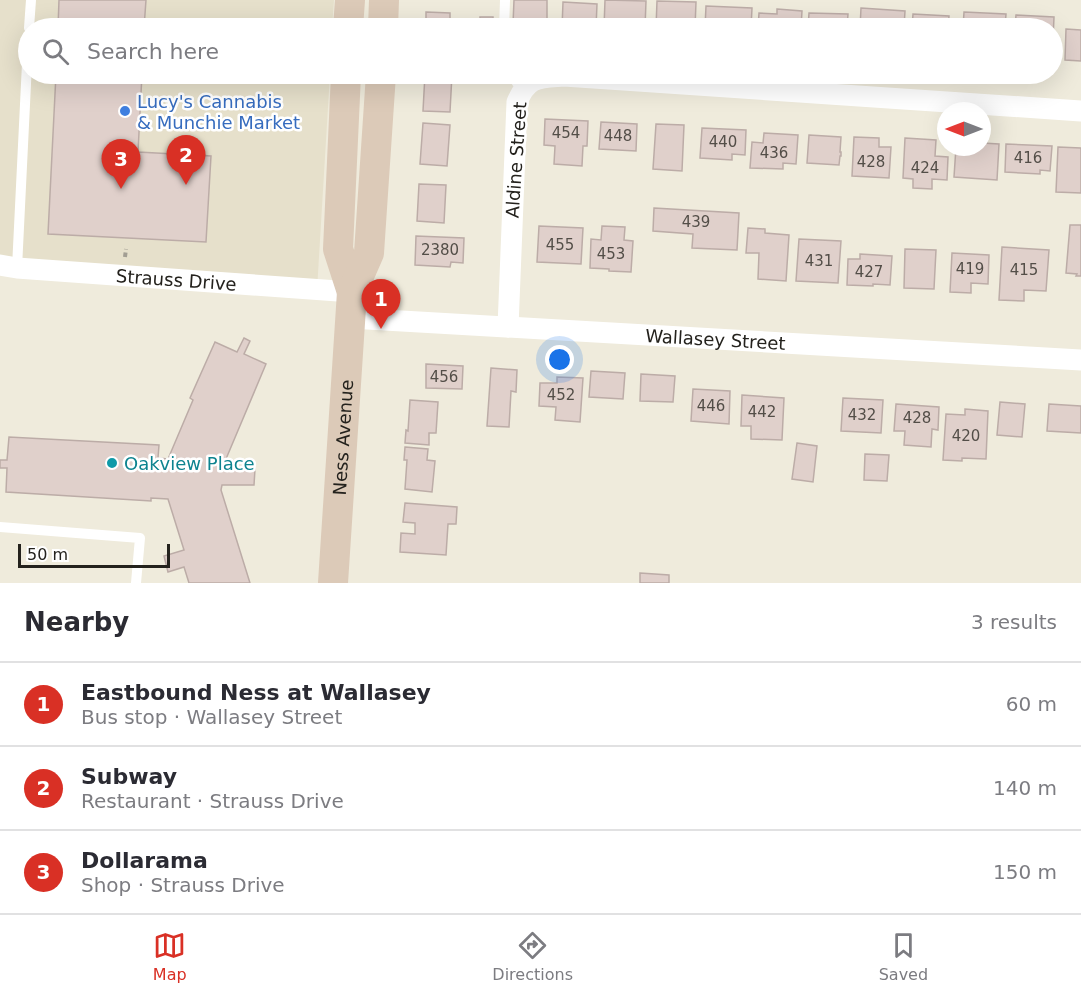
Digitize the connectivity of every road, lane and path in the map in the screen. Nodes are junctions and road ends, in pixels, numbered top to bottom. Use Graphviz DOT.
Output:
graph roads {
  1 [pos="31,0"];
  2 [pos="350,0"];
  3 [pos="384,0"];
  4 [pos="505,0"];
  5 [pos="30,18"];
  6 [pos="349,18"];
  7 [pos="383,18"];
  8 [pos="504,18"];
  9 [pos="24,84"];
  10 [pos="346,84"];
  11 [pos="380,84"];
  12 [pos="516,84"];
  13 [pos="682,84"];
  14 [pos="1081,111"];
  15 [pos="8,266"];
  16 [pos="351,305"];
  17 [pos="508,327"];
  18 [pos="1081,360"];
  19 [pos="0,527"];
  20 [pos="136,583"];
  21 [pos="333,583"];
  1 -- 5 [label="lane"];
  2 -- 6 [label="main road"];
  3 -- 7 [label="main road"];
  4 -- 8 [label="lane"];
  9 -- 15 [label="lane"];
  10 -- 16 [label="main road, Ness Avenue"];
  11 -- 16 [label="main road, Ness Avenue"];
  12 -- 17 [label="street, Aldine Street"];
  13 -- 14 [label="street, Aldine Street"];
  15 -- 16 [label="street, Strauss Drive"];
  16 -- 17 [label="street, Wallasey Street"];
  16 -- 21 [label="main road, Ness Avenue"];
  17 -- 18 [label="street, Wallasey Street"];
  19 -- 20 [label="lane"];
}
